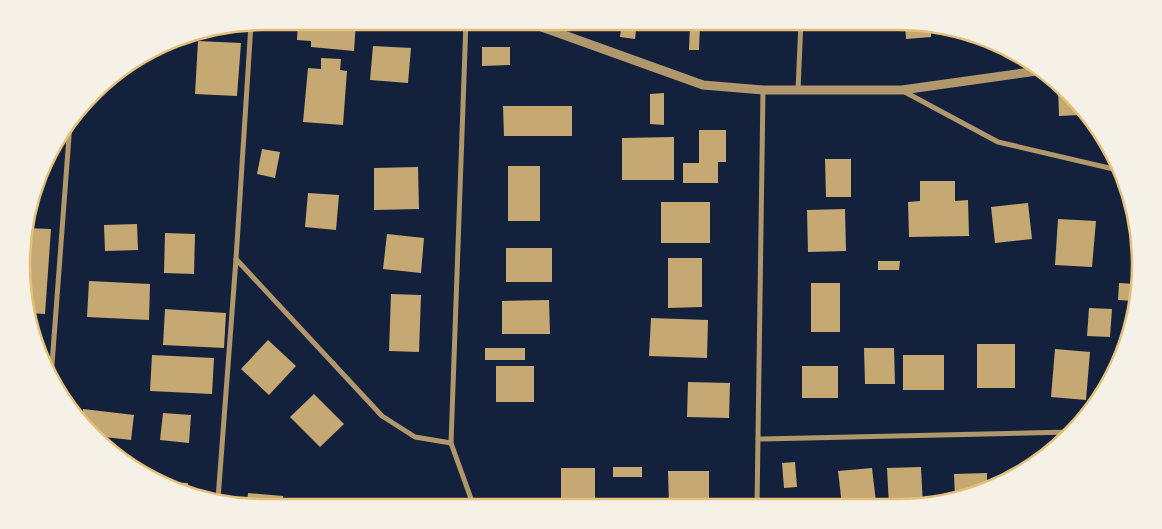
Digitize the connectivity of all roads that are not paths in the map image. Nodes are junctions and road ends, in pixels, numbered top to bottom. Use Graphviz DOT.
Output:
graph roads {
  1 [pos="466,30"];
  2 [pos="550,30"];
  3 [pos="801,30"];
  4 [pos="250,31"];
  5 [pos="1031,72"];
  6 [pos="763,90"];
  7 [pos="798,90"];
  8 [pos="902,90"];
  9 [pos="69,135"];
  10 [pos="1111,168"];
  11 [pos="236,259"];
  12 [pos="52,364"];
  13 [pos="1061,432"];
  14 [pos="758,439"];
  15 [pos="451,443"];
  16 [pos="218,494"];
  17 [pos="471,499"];
  18 [pos="757,499"];
  1 -- 15 [label="street"];
  2 -- 6 [label="street"];
  3 -- 7 [label="street"];
  4 -- 11 [label="street"];
  5 -- 8 [label="street"];
  6 -- 7 [label="street"];
  6 -- 14 [label="street"];
  7 -- 8 [label="street"];
  8 -- 10 [label="street"];
  9 -- 12 [label="street"];
  11 -- 15 [label="street"];
  11 -- 16 [label="street"];
  13 -- 14 [label="street"];
  14 -- 18 [label="street"];
  15 -- 17 [label="street"];
}
